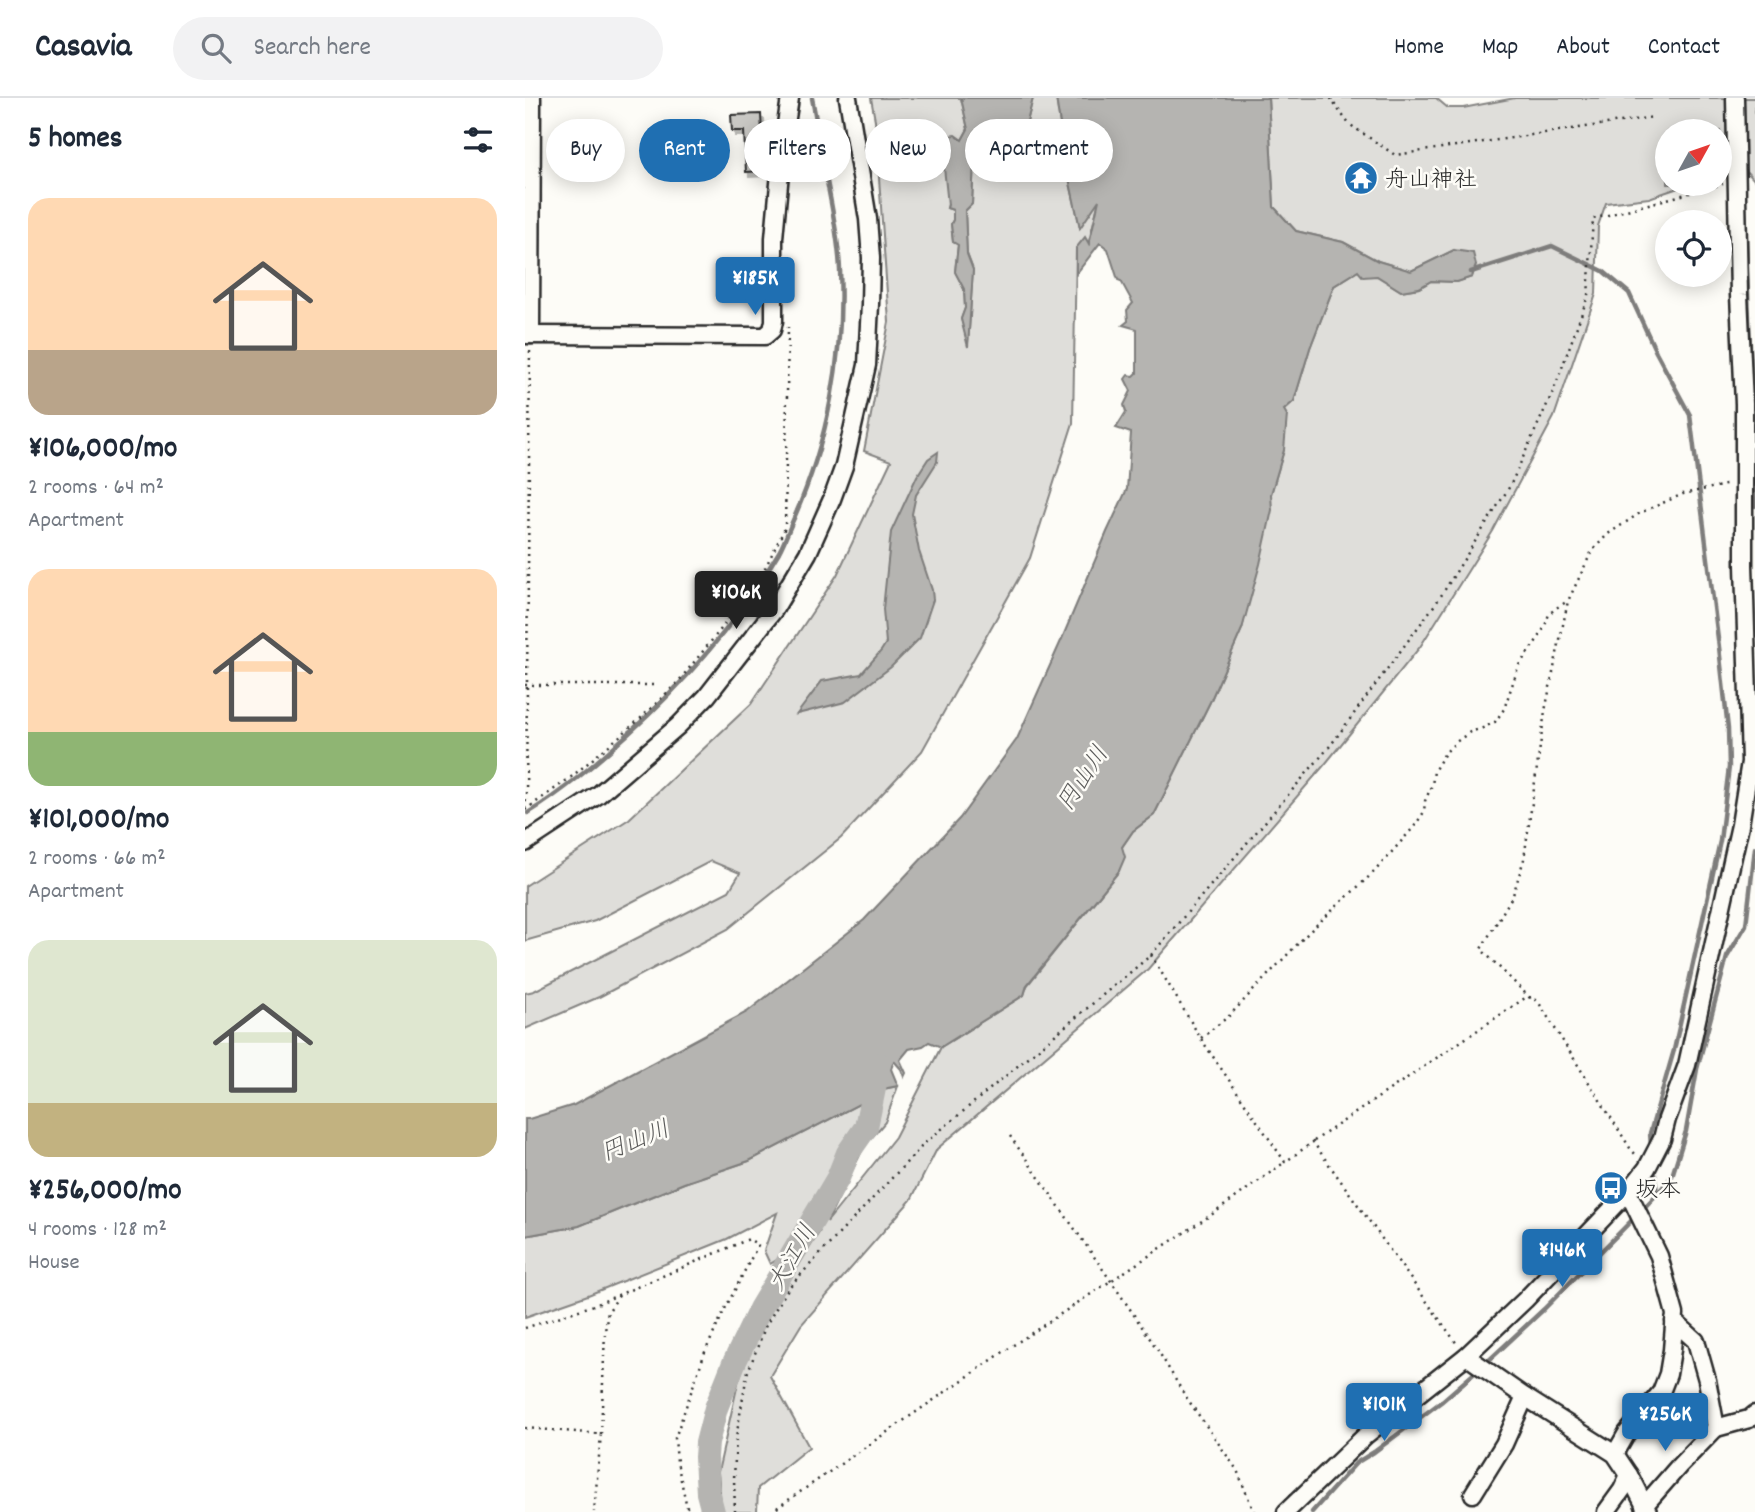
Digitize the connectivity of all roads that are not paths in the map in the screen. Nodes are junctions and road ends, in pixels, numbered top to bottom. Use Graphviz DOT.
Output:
graph roads {
  1 [pos="532,98"];
  2 [pos="790,98"];
  3 [pos="848,98"];
  4 [pos="1735,98"];
  5 [pos="528,335"];
  6 [pos="1749,529"];
  7 [pos="1748,826"];
  8 [pos="525,843"];
  9 [pos="1628,1192"];
  10 [pos="1674,1321"];
  11 [pos="1466,1356"];
  12 [pos="1525,1397"];
  13 [pos="1755,1414"];
  14 [pos="1716,1428"];
  15 [pos="1615,1454"];
  16 [pos="1629,1475"];
  17 [pos="1473,1494"];
  18 [pos="1646,1509"];
  19 [pos="1286,1512"];
  20 [pos="1606,1512"];
  1 -- 5 [label="street"];
  2 -- 5 [label="street"];
  3 -- 8 [label="street"];
  4 -- 6 [label="street"];
  6 -- 7 [label="street"];
  7 -- 9 [label="street"];
  9 -- 10 [label="street"];
  9 -- 11 [label="street"];
  10 -- 14 [label="street"];
  10 -- 15 [label="street"];
  11 -- 12 [label="street"];
  11 -- 19 [label="street"];
  12 -- 15 [label="street"];
  12 -- 17 [label="street"];
  13 -- 14 [label="street"];
  14 -- 18 [label="street"];
  15 -- 16 [label="street"];
  16 -- 18 [label="street"];
  16 -- 20 [label="street"];
}
